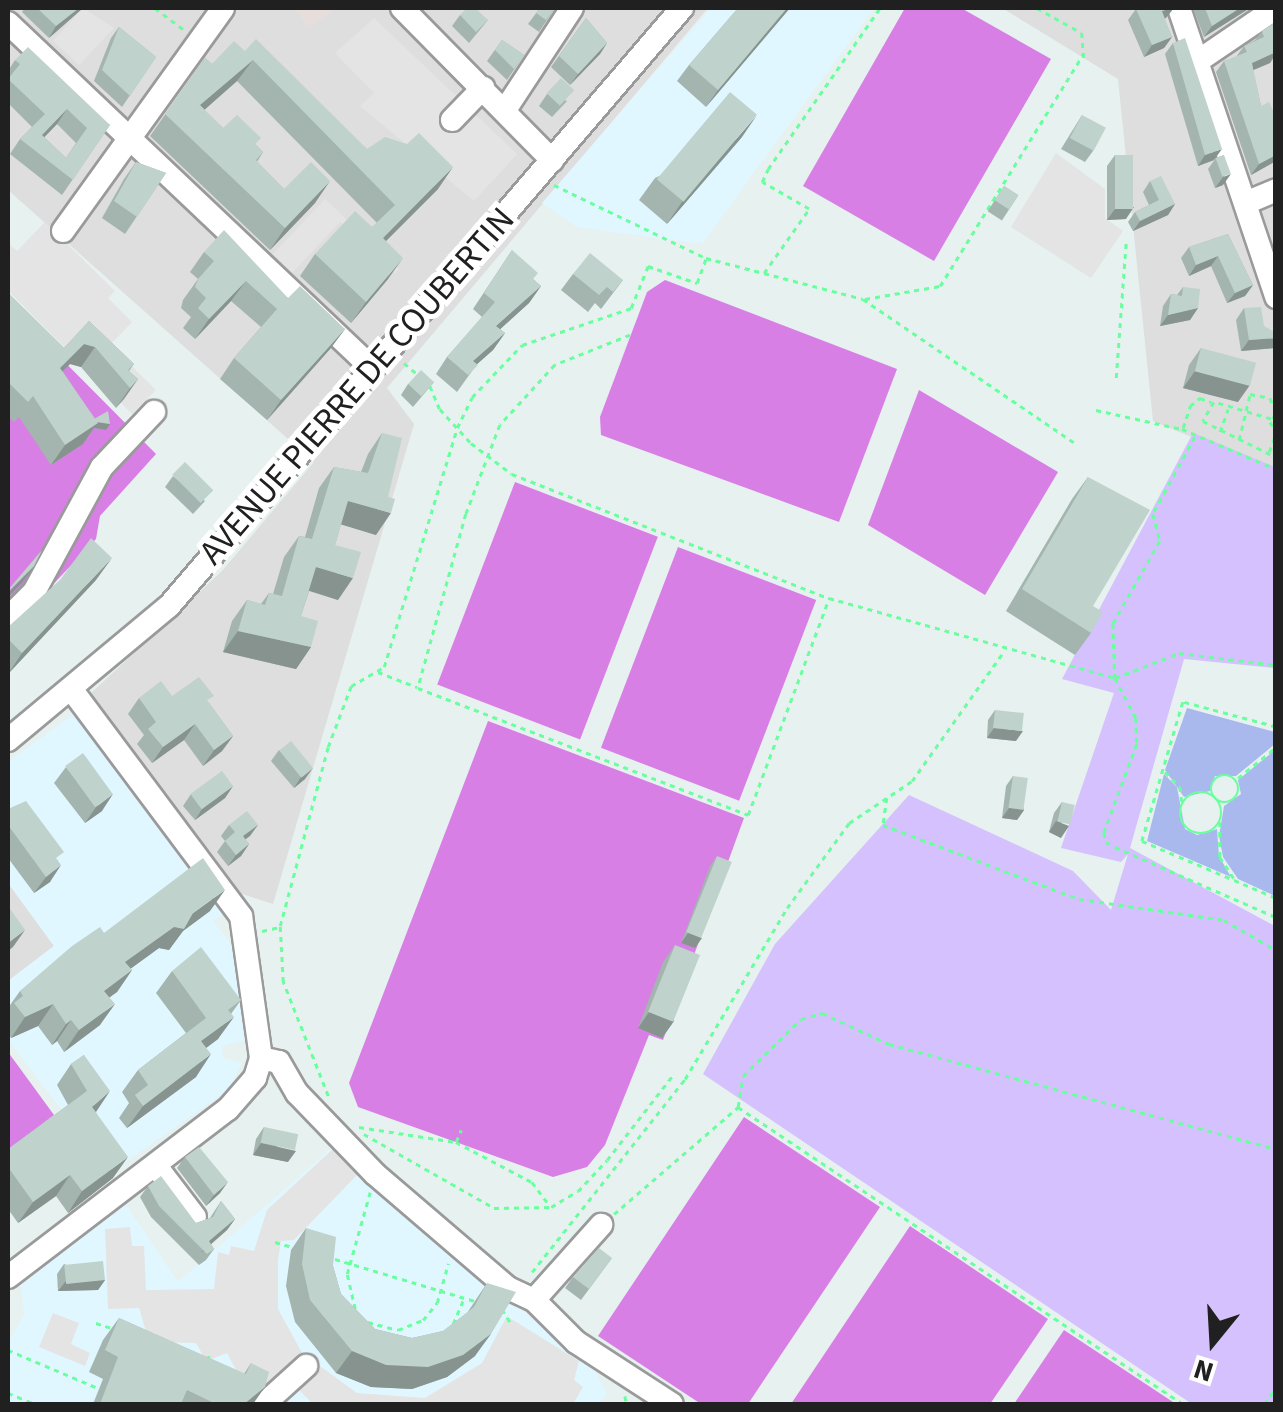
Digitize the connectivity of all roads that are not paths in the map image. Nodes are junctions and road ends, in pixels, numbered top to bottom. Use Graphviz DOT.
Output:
graph roads {
  1 [pos="224,8"];
  2 [pos="402,8"];
  3 [pos="572,8"];
  4 [pos="682,8"];
  5 [pos="1179,8"];
  6 [pos="1276,8"];
  7 [pos="8,23"];
  8 [pos="1201,60"];
  9 [pos="484,88"];
  10 [pos="505,110"];
  11 [pos="452,120"];
  12 [pos="127,135"];
  13 [pos="546,167"];
  14 [pos="1276,190"];
  15 [pos="1248,202"];
  16 [pos="63,231"];
  17 [pos="1276,297"];
  18 [pos="371,367"];
  19 [pos="154,412"];
  20 [pos="8,618"];
  21 [pos="72,690"];
  22 [pos="8,740"];
  23 [pos="261,1058"];
  24 [pos="156,1166"];
  25 [pos="195,1218"];
  26 [pos="601,1225"];
  27 [pos="8,1277"];
  28 [pos="526,1298"];
  29 [pos="306,1366"];
  30 [pos="264,1404"];
  31 [pos="672,1404"];
  1 -- 12 [label="street"];
  2 -- 9 [label="street"];
  3 -- 10 [label="street"];
  4 -- 13 [label="street, AVENUE PIERRE DE COUBERTIN"];
  5 -- 8 [label="street"];
  6 -- 8 [label="street"];
  7 -- 12 [label="street"];
  8 -- 15 [label="street"];
  9 -- 10 [label="street"];
  9 -- 11 [label="street"];
  10 -- 13 [label="street"];
  12 -- 16 [label="street"];
  12 -- 18 [label="street"];
  13 -- 18 [label="street, AVENUE PIERRE DE COUBERTIN"];
  14 -- 15 [label="street"];
  15 -- 17 [label="street"];
  18 -- 21 [label="street, AVENUE PIERRE DE COUBERTIN"];
  19 -- 20 [label="street"];
  21 -- 22 [label="street, AVENUE PIERRE DE COUBERTIN"];
  21 -- 23 [label="street"];
  23 -- 24 [label="street"];
  23 -- 28 [label="street"];
  24 -- 25 [label="street"];
  24 -- 27 [label="street"];
  26 -- 28 [label="street"];
  28 -- 31 [label="street"];
  29 -- 30 [label="street"];
}
